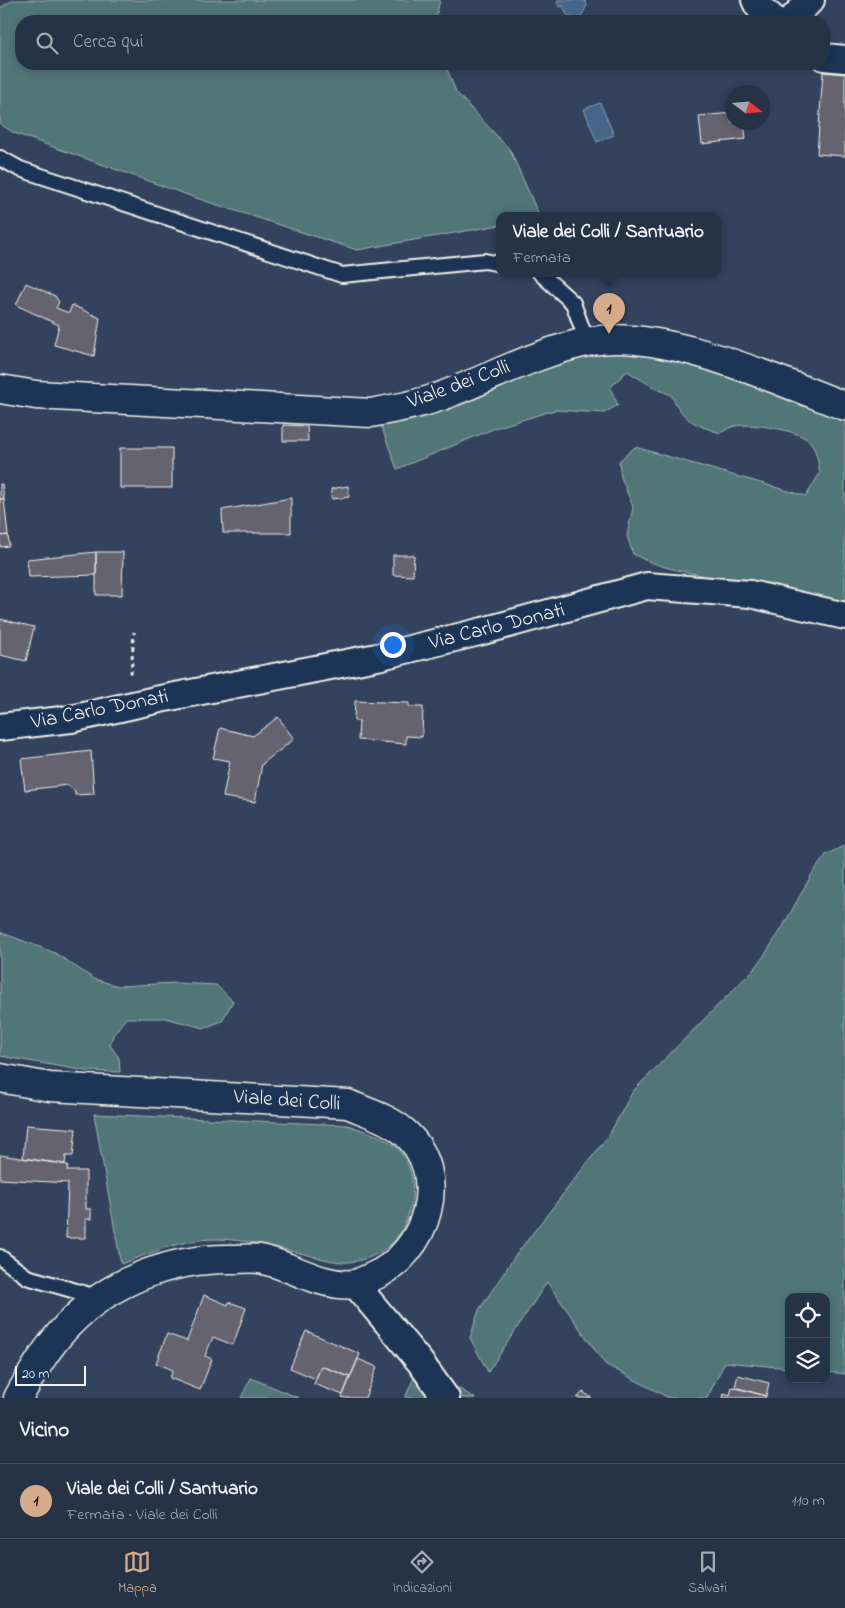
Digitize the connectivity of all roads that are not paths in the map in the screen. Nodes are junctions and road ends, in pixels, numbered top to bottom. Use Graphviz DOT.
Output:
graph roads {
  1 [pos="755,0"];
  2 [pos="812,0"];
  3 [pos="769,15"];
  4 [pos="796,15"];
  5 [pos="830,58"];
  6 [pos="845,59"];
  7 [pos="0,158"];
  8 [pos="496,263"];
  9 [pos="545,277"];
  10 [pos="587,342"];
  11 [pos="0,389"];
  12 [pos="845,406"];
  13 [pos="845,616"];
  14 [pos="0,727"];
  15 [pos="0,1078"];
  16 [pos="0,1257"];
  17 [pos="355,1284"];
  18 [pos="101,1298"];
  19 [pos="18,1398"];
  20 [pos="446,1398"];
  1 -- 3 [label="street"];
  2 -- 4 [label="street"];
  5 -- 6 [label="street"];
  7 -- 8 [label="lane"];
  9 -- 10 [label="lane"];
  10 -- 11 [label="street, Viale dei Colli"];
  10 -- 12 [label="street, Viale dei Colli"];
  13 -- 14 [label="street, Via Carlo Donati"];
  15 -- 17 [label="street, Viale dei Colli"];
  16 -- 18 [label="lane"];
  17 -- 18 [label="street, Viale dei Colli"];
  17 -- 20 [label="street"];
  18 -- 19 [label="street, Viale dei Colli"];
}
